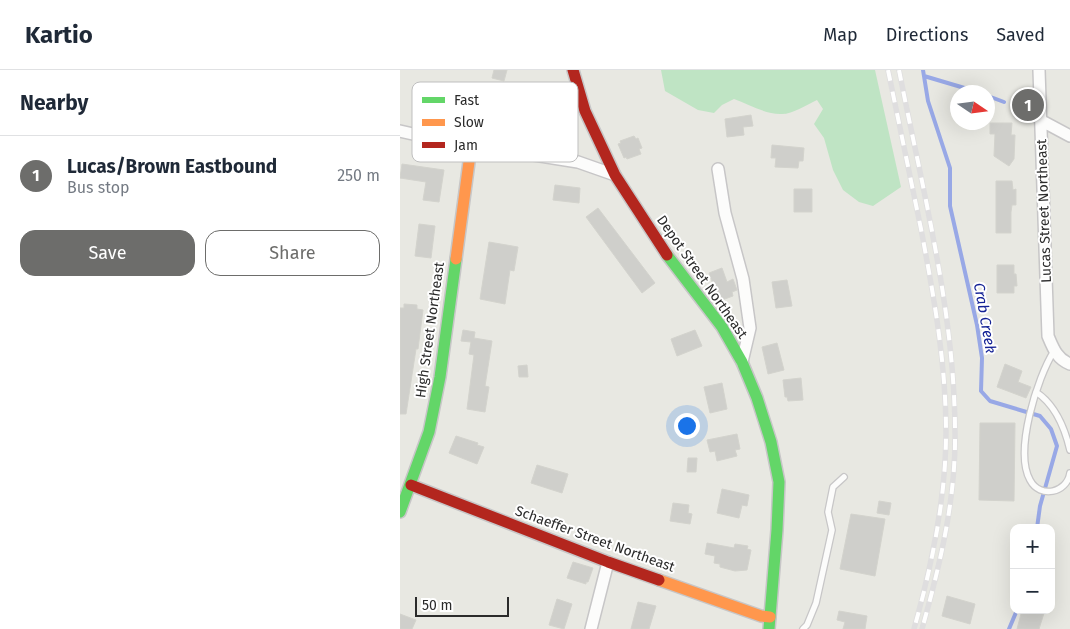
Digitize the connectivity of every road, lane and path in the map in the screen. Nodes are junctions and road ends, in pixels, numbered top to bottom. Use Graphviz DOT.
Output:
graph roads {
  1 [pos="573,70"];
  2 [pos="1039,70"];
  3 [pos="577,82"];
  4 [pos="578,86"];
  5 [pos="1042,121"];
  6 [pos="1070,136"];
  7 [pos="469,162"];
  8 [pos="578,162"];
  9 [pos="718,169"];
  10 [pos="615,175"];
  11 [pos="1054,351"];
  12 [pos="742,362"];
  13 [pos="1070,364"];
  14 [pos="1036,392"];
  15 [pos="1070,450"];
  16 [pos="1070,473"];
  17 [pos="844,477"];
  18 [pos="411,485"];
  19 [pos="400,512"];
  20 [pos="608,562"];
  21 [pos="770,617"];
  22 [pos="591,629"];
  23 [pos="768,629"];
  24 [pos="803,629"];
  1 -- 3 [label="street, Depot Street Northeast"];
  2 -- 5 [label="street, Lucas Street Northeast"];
  4 -- 10 [label="street, Depot Street Northeast"];
  5 -- 6 [label="street"];
  5 -- 11 [label="street, Lucas Street Northeast"];
  7 -- 18 [label="street, High Street Northeast"];
  8 -- 10 [label="street"];
  9 -- 12 [label="street"];
  10 -- 12 [label="street, Depot Street Northeast"];
  11 -- 13 [label="street"];
  11 -- 14 [label="lane"];
  12 -- 21 [label="street, Depot Street Northeast"];
  14 -- 15 [label="lane"];
  14 -- 16 [label="lane"];
  17 -- 24 [label="lane"];
  18 -- 19 [label="street, High Street Northeast"];
  18 -- 20 [label="street, Schaeffer Street Northeast"];
  20 -- 21 [label="street, Schaeffer Street Northeast"];
  20 -- 22 [label="street"];
  21 -- 23 [label="street, Depot Street Northeast"];
}
